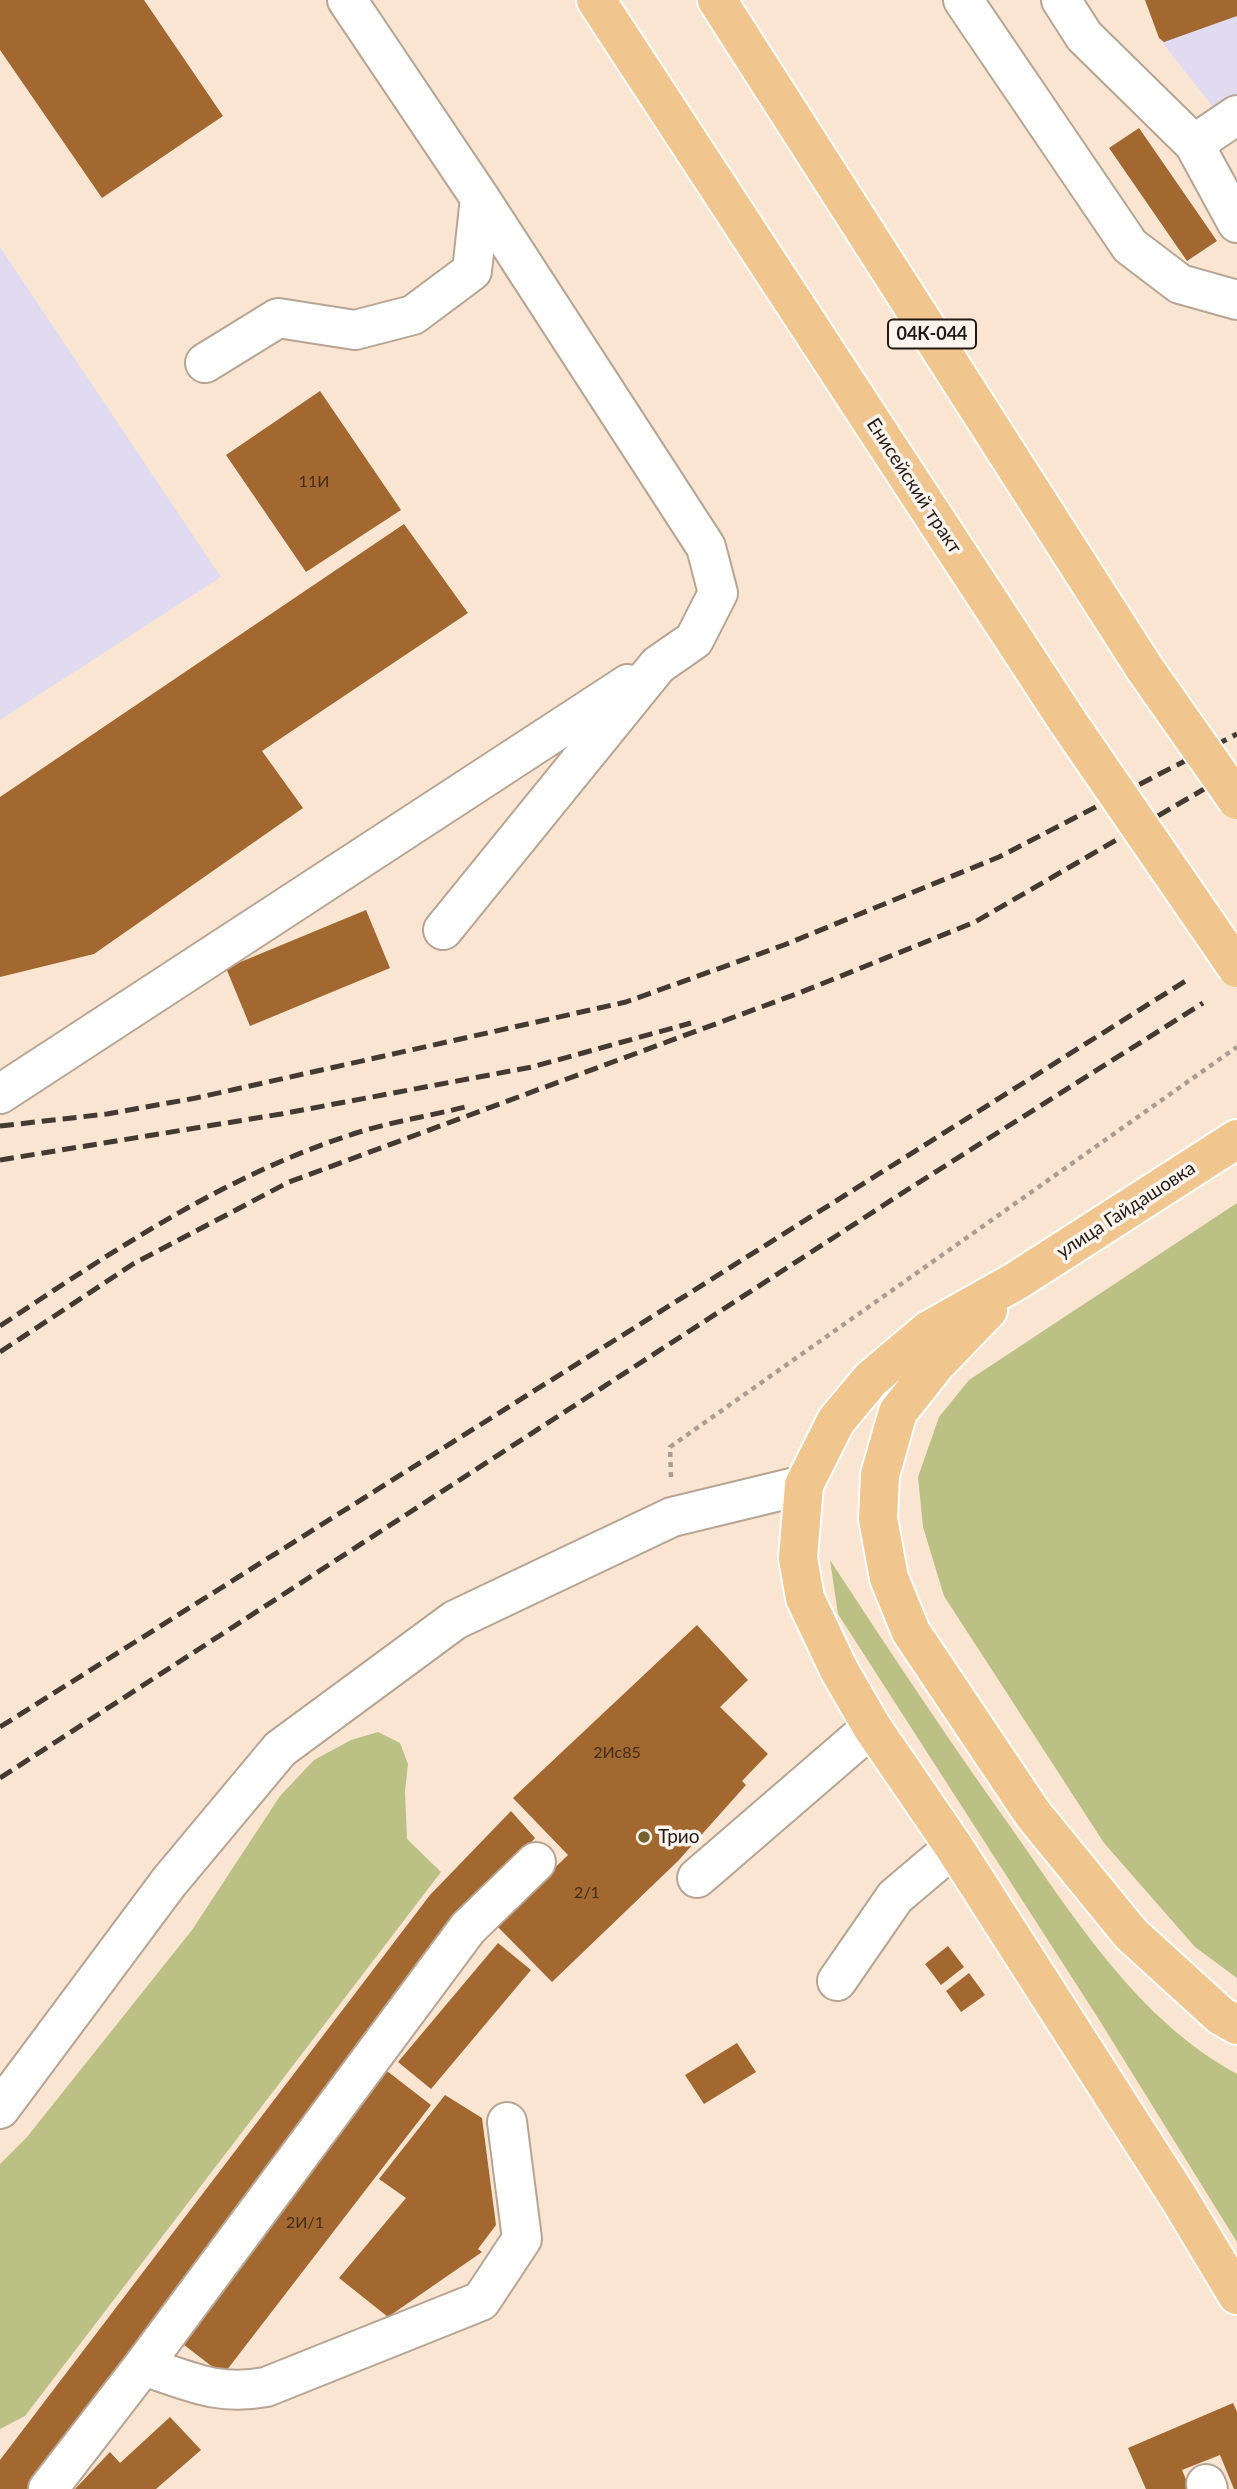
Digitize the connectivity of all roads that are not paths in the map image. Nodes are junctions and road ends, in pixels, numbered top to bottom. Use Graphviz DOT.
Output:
graph roads {
  1 [pos="346,0"];
  2 [pos="596,0"];
  3 [pos="717,0"];
  4 [pos="963,0"];
  5 [pos="1060,0"];
  6 [pos="1237,115"];
  7 [pos="1194,144"];
  8 [pos="480,198"];
  9 [pos="1237,223"];
  10 [pos="1237,300"];
  11 [pos="205,363"];
  12 [pos="658,665"];
  13 [pos="1237,800"];
  14 [pos="443,930"];
  15 [pos="1237,968"];
  16 [pos="0,1094"];
  17 [pos="1237,1139"];
  18 [pos="1016,1281"];
  19 [pos="804,1485"];
  20 [pos="872,1727"];
  21 [pos="954,1847"];
  22 [pos="536,1862"];
  23 [pos="697,1878"];
  24 [pos="837,1981"];
  25 [pos="1237,2025"];
  26 [pos="0,2109"];
  27 [pos="507,2122"];
  28 [pos="1237,2295"];
  29 [pos="144,2366"];
  30 [pos="48,2489"];
  1 -- 8 [label="lane"];
  2 -- 15 [label="main road, Енисейский тракт, bridge"];
  3 -- 13 [label="main road, 04К-044, bridge"];
  4 -- 10 [label="lane"];
  5 -- 7 [label="lane"];
  6 -- 7 [label="lane"];
  7 -- 9 [label="lane"];
  8 -- 11 [label="lane"];
  8 -- 12 [label="lane"];
  12 -- 14 [label="lane"];
  12 -- 16 [label="lane"];
  17 -- 18 [label="main road, улица Гайдашовка"];
  18 -- 19 [label="main road"];
  18 -- 25 [label="main road"];
  19 -- 20 [label="main road"];
  19 -- 26 [label="lane"];
  20 -- 21 [label="main road"];
  20 -- 23 [label="lane"];
  21 -- 24 [label="lane"];
  21 -- 28 [label="main road"];
  22 -- 29 [label="lane"];
  27 -- 29 [label="lane"];
  29 -- 30 [label="lane"];
}
